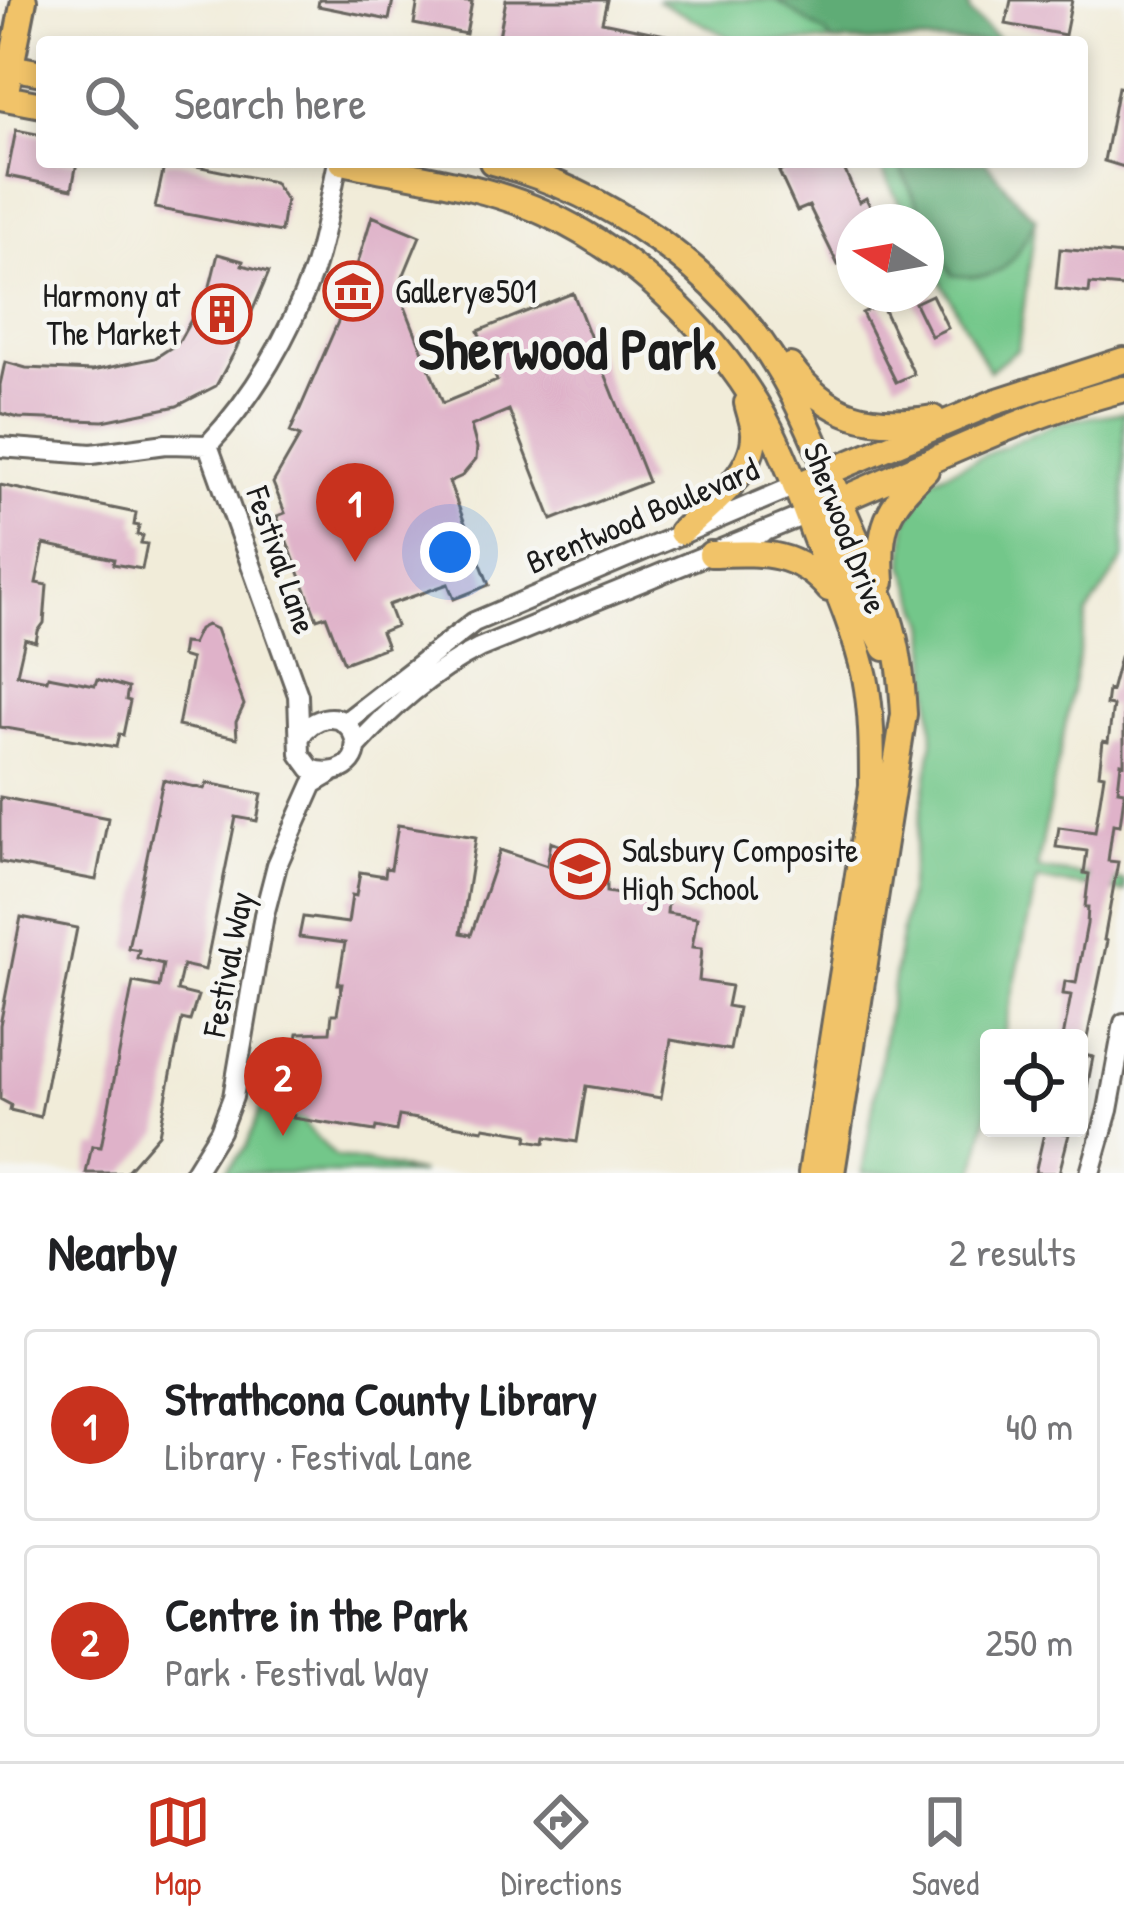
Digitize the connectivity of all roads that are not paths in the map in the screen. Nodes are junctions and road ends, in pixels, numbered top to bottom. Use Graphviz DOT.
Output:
graph roads {
  1 [pos="24,0"];
  2 [pos="6,66"];
  3 [pos="36,72"];
  4 [pos="2,104"];
  5 [pos="36,105"];
  6 [pos="339,168"];
  7 [pos="368,168"];
  8 [pos="509,168"];
  9 [pos="754,333"];
  10 [pos="1124,360"];
  11 [pos="742,383"];
  12 [pos="1124,389"];
  13 [pos="970,412"];
  14 [pos="208,445"];
  15 [pos="0,447"];
  16 [pos="940,457"];
  17 [pos="829,471"];
  18 [pos="795,486"];
  19 [pos="823,508"];
  20 [pos="681,532"];
  21 [pos="711,554"];
  22 [pos="841,602"];
  23 [pos="883,602"];
  24 [pos="902,681"];
  25 [pos="298,695"];
  26 [pos="336,720"];
  27 [pos="300,736"];
  28 [pos="356,748"];
  29 [pos="330,774"];
  30 [pos="1124,1023"];
  31 [pos="194,1173"];
  32 [pos="811,1173"];
  33 [pos="832,1173"];
  34 [pos="1090,1173"];
  1 -- 2 [label="main road"];
  2 -- 3 [label="main road"];
  2 -- 4 [label="main road"];
  4 -- 5 [label="main road"];
  6 -- 14 [label="street"];
  7 -- 11 [label="main road, Sherwood Drive"];
  8 -- 9 [label="main road, Sherwood Drive"];
  9 -- 13 [label="main road"];
  9 -- 17 [label="main road, Sherwood Drive"];
  10 -- 13 [label="main road, Brentwood Boulevard"];
  11 -- 18 [label="main road, Sherwood Drive"];
  11 -- 20 [label="main road"];
  12 -- 16 [label="main road, Brentwood Boulevard"];
  13 -- 17 [label="main road, Brentwood Boulevard"];
  14 -- 15 [label="street"];
  14 -- 25 [label="street, Festival Lane"];
  16 -- 19 [label="main road, Brentwood Boulevard"];
  16 -- 23 [label="main road"];
  17 -- 18 [label="main road, Brentwood Boulevard"];
  17 -- 19 [label="main road, Sherwood Drive"];
  18 -- 19 [label="main road, Sherwood Drive"];
  18 -- 20 [label="street, Brentwood Boulevard"];
  19 -- 21 [label="street, Brentwood Boulevard"];
  19 -- 22 [label="main road, Sherwood Drive"];
  19 -- 23 [label="main road, Sherwood Drive"];
  19 -- 24 [label="main road"];
  20 -- 26 [label="street, Brentwood Boulevard"];
  21 -- 22 [label="main road"];
  21 -- 28 [label="street, Brentwood Boulevard"];
  22 -- 32 [label="main road, Sherwood Drive"];
  23 -- 24 [label="main road, Sherwood Drive"];
  24 -- 33 [label="main road, Sherwood Drive"];
  25 -- 26 [label="street"];
  25 -- 27 [label="street, Festival Lane"];
  26 -- 27 [label="street"];
  26 -- 28 [label="street"];
  27 -- 29 [label="street"];
  28 -- 29 [label="street"];
  29 -- 31 [label="street, Festival Way"];
  30 -- 34 [label="street"];
}
